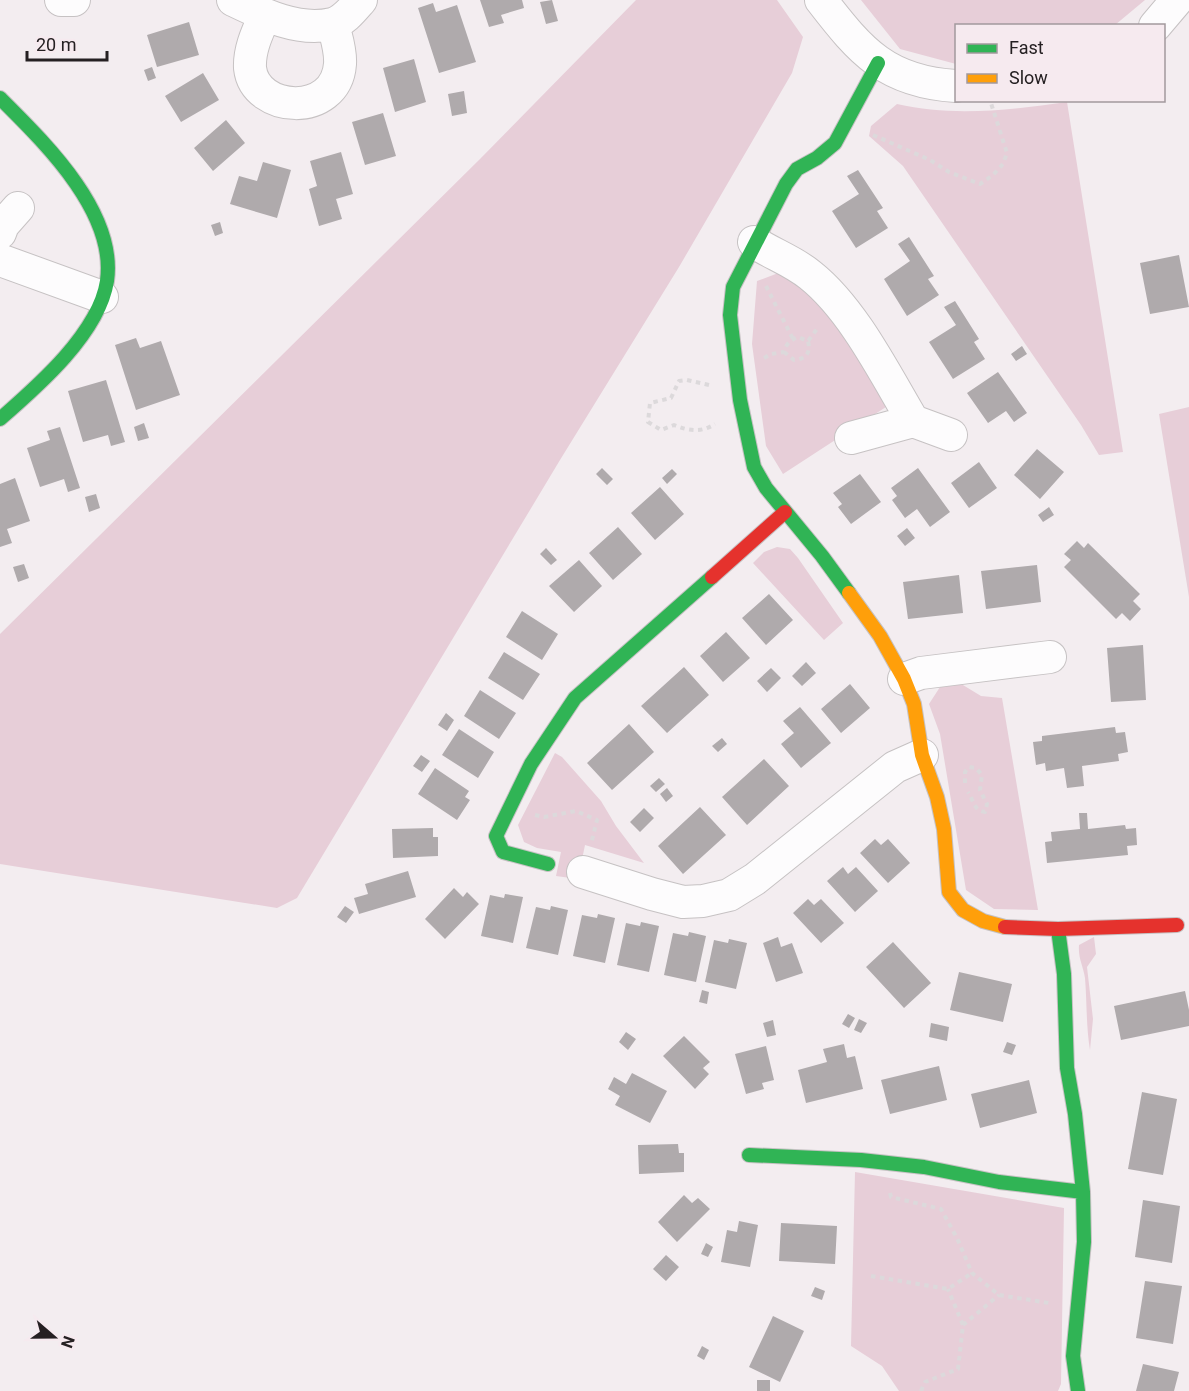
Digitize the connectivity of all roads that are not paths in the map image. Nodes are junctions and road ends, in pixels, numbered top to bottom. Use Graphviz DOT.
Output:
graph roads {
  1 [pos="61,0"];
  2 [pos="74,0"];
  3 [pos="232,0"];
  4 [pos="361,0"];
  5 [pos="820,0"];
  6 [pos="1178,0"];
  7 [pos="265,15"];
  8 [pos="333,24"];
  9 [pos="1157,24"];
  10 [pos="878,63"];
  11 [pos="955,86"];
  12 [pos="0,98"];
  13 [pos="18,208"];
  14 [pos="0,233"];
  15 [pos="754,242"];
  16 [pos="0,260"];
  17 [pos="102,297"];
  18 [pos="0,419"];
  19 [pos="913,421"];
  20 [pos="951,435"];
  21 [pos="852,438"];
  22 [pos="785,512"];
  23 [pos="1050,657"];
  24 [pos="904,679"];
  25 [pos="922,755"];
  26 [pos="587,858"];
  27 [pos="548,864"];
  28 [pos="1176,925"];
  29 [pos="1058,929"];
  30 [pos="749,1155"];
  31 [pos="1083,1192"];
  32 [pos="1078,1391"];
  1 -- 2 [label="street"];
  3 -- 7 [label="street"];
  4 -- 8 [label="street"];
  5 -- 10 [label="street"];
  6 -- 9 [label="street"];
  7 -- 8 [label="street"];
  7 -- 8 [label="street"];
  10 -- 11 [label="street"];
  10 -- 15 [label="street"];
  12 -- 17 [label="street"];
  13 -- 14 [label="street"];
  15 -- 19 [label="street"];
  15 -- 22 [label="street"];
  16 -- 17 [label="street"];
  17 -- 18 [label="street"];
  19 -- 20 [label="street"];
  19 -- 21 [label="street"];
  22 -- 24 [label="street"];
  22 -- 27 [label="street"];
  23 -- 24 [label="street"];
  24 -- 25 [label="street"];
  25 -- 26 [label="street"];
  25 -- 29 [label="street"];
  28 -- 29 [label="street"];
  29 -- 31 [label="street"];
  30 -- 31 [label="street"];
  31 -- 32 [label="street"];
}
